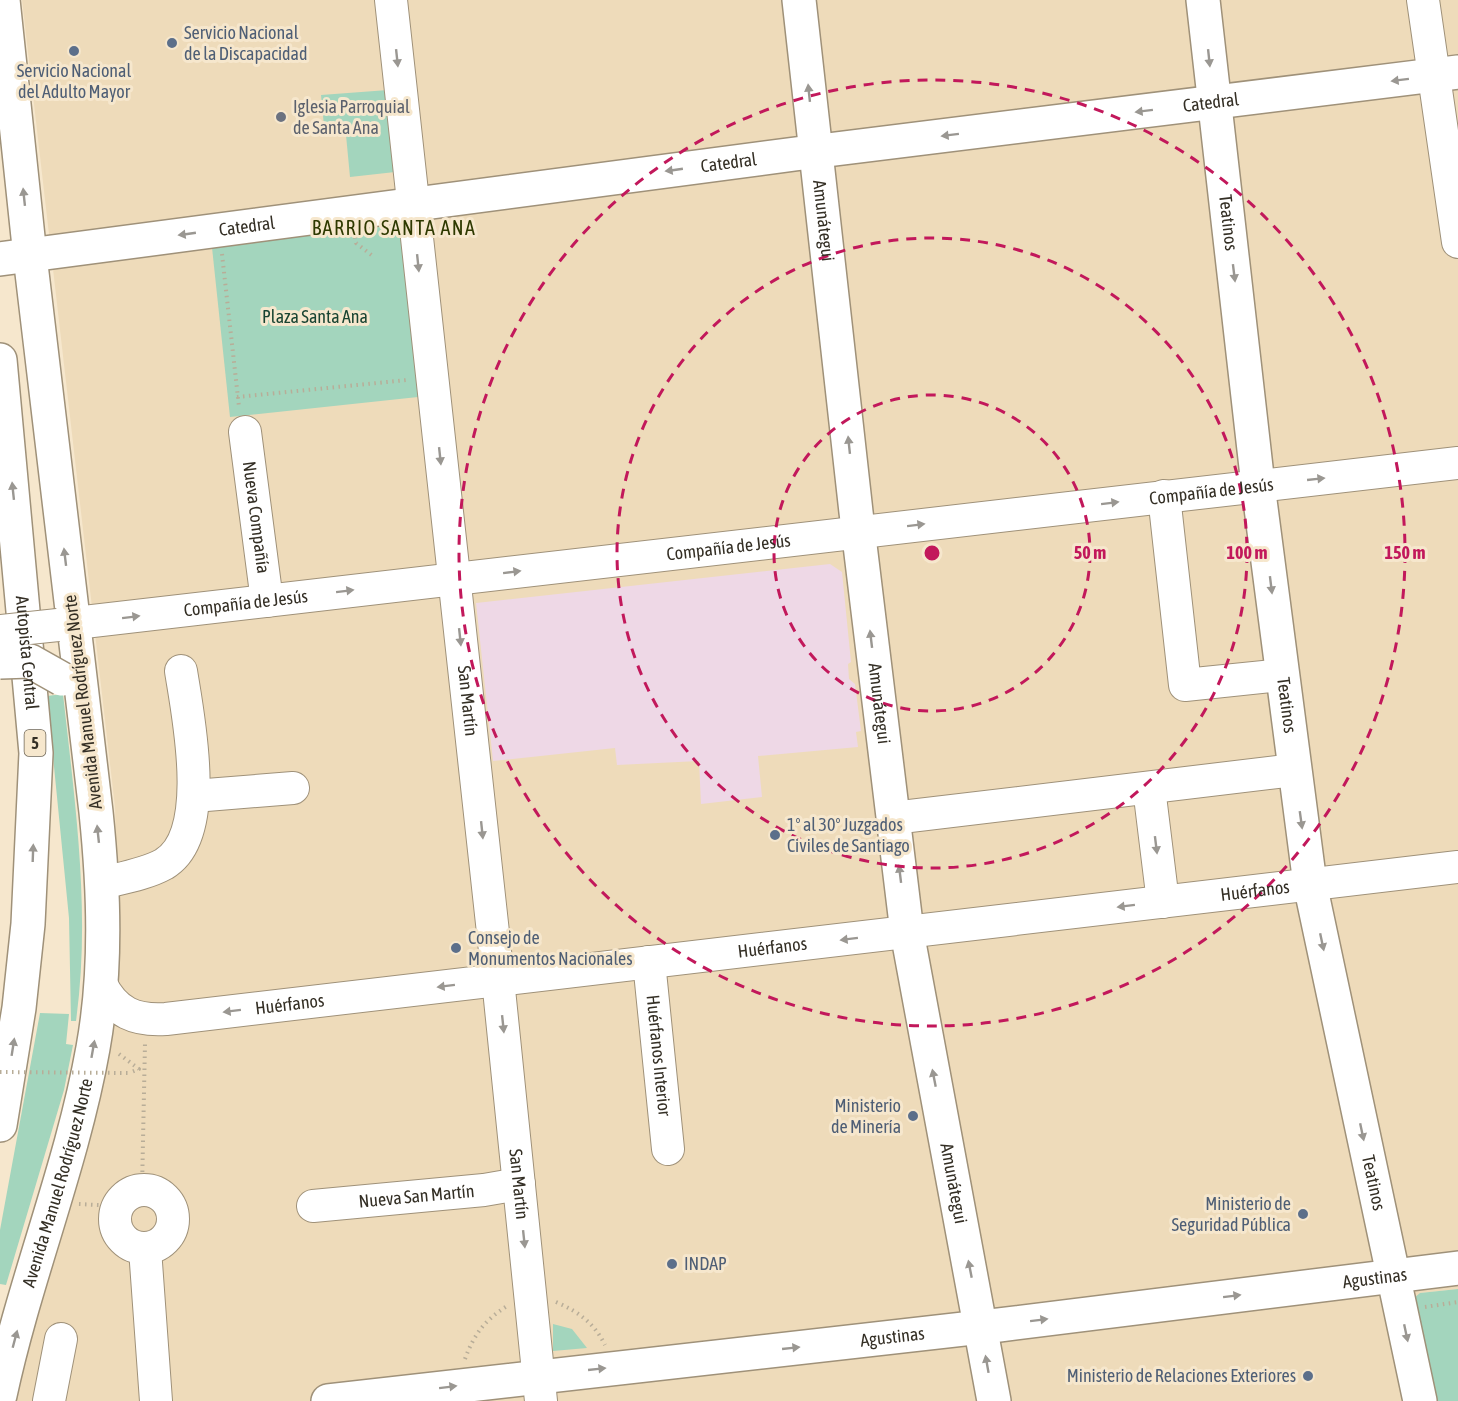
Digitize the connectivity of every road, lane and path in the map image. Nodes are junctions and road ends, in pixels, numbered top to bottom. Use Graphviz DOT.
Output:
graph roads {
  1 [pos="3,0"];
  2 [pos="799,0"];
  3 [pos="1203,0"];
  4 [pos="1423,0"];
  5 [pos="397,1"];
  6 [pos="1446,74"];
  7 [pos="1214,102"];
  8 [pos="816,151"];
  9 [pos="411,205"];
  10 [pos="219,229"];
  11 [pos="1458,242"];
  12 [pos="356,243"];
  13 [pos="14,257"];
  14 [pos="374,257"];
  15 [pos="0,360"];
  16 [pos="431,378"];
  17 [pos="245,432"];
  18 [pos="1458,463"];
  19 [pos="1258,485"];
  20 [pos="1164,496"];
  21 [pos="858,532"];
  22 [pos="454,579"];
  23 [pos="267,601"];
  24 [pos="65,624"];
  25 [pos="0,631"];
  26 [pos="0,662"];
  27 [pos="181,670"];
  28 [pos="1282,675"];
  29 [pos="72,687"];
  30 [pos="1294,770"];
  31 [pos="293,788"];
  32 [pos="1149,788"];
  33 [pos="194,796"];
  34 [pos="893,818"];
  35 [pos="1458,867"];
  36 [pos="102,883"];
  37 [pos="1310,884"];
  38 [pos="1163,902"];
  39 [pos="907,932"];
  40 [pos="649,962"];
  41 [pos="498,980"];
  42 [pos="101,984"];
  43 [pos="140,1019"];
  44 [pos="0,1072"];
  45 [pos="129,1073"];
  46 [pos="0,1125"];
  47 [pos="668,1149"];
  48 [pos="519,1184"];
  49 [pos="130,1198"];
  50 [pos="54,1200"];
  51 [pos="313,1206"];
  52 [pos="145,1249"];
  53 [pos="1458,1268"];
  54 [pos="1393,1276"];
  55 [pos="981,1327"];
  56 [pos="61,1339"];
  57 [pos="540,1388"];
  58 [pos="0,1395"];
  59 [pos="341,1400"];
  60 [pos="49,1401"];
  61 [pos="156,1401"];
  62 [pos="994,1401"];
  63 [pos="1420,1401"];
  13 -- 1 [label="main road, Avenida Manuel Rodríguez Norte, one-way"];
  8 -- 2 [label="main road, Amunátegui, one-way"];
  3 -- 7 [label="main road, Teatinos, one-way"];
  4 -- 6 [label="street"];
  5 -- 9 [label="street, San Martín, one-way"];
  6 -- 7 [label="main road, Catedral, one-way"];
  6 -- 11 [label="street"];
  7 -- 8 [label="main road, Catedral, one-way"];
  7 -- 19 [label="main road, Teatinos, one-way"];
  8 -- 9 [label="main road, Catedral, one-way"];
  21 -- 8 [label="main road, Amunátegui, one-way"];
  9 -- 10 [label="main road, Catedral"];
  9 -- 16 [label="street, San Martín, one-way"];
  10 -- 13 [label="main road, Catedral, one-way"];
  10 -- 16 [label="path"];
  12 -- 14 [label="path"];
  24 -- 13 [label="main road, Avenida Manuel Rodríguez Norte, one-way"];
  46 -- 15 [label="main road, Autopista Central / 5, one-way"];
  16 -- 22 [label="street, San Martín, one-way"];
  17 -- 23 [label="street, Nueva Compañía"];
  19 -- 18 [label="street, Compañía de Jesús, one-way"];
  19 -- 20 [label="street, Compañía de Jesús"];
  19 -- 28 [label="main road, Teatinos, one-way"];
  21 -- 20 [label="street, Compañía de Jesús, one-way"];
  20 -- 28 [label="street"];
  22 -- 21 [label="street, Compañía de Jesús, one-way"];
  34 -- 21 [label="main road, Amunátegui, one-way"];
  23 -- 22 [label="street, Compañía de Jesús, one-way"];
  22 -- 41 [label="street, San Martín, one-way"];
  24 -- 23 [label="street, Compañía de Jesús, one-way"];
  24 -- 25 [label="street, Compañía de Jesús, bridge"];
  24 -- 29 [label="main road, Avenida Manuel Rodríguez Norte"];
  26 -- 29 [label="main road, bridge"];
  27 -- 33 [label="street"];
  28 -- 30 [label="main road, Teatinos"];
  36 -- 29 [label="main road, Avenida Manuel Rodríguez Norte, one-way"];
  30 -- 32 [label="street"];
  30 -- 37 [label="main road, Teatinos, one-way"];
  31 -- 33 [label="street"];
  32 -- 34 [label="street"];
  32 -- 38 [label="street, one-way"];
  33 -- 36 [label="street"];
  39 -- 34 [label="main road, Amunátegui, one-way"];
  35 -- 37 [label="street, Huérfanos"];
  36 -- 42 [label="main road, Avenida Manuel Rodríguez Norte"];
  37 -- 38 [label="street, Huérfanos"];
  37 -- 54 [label="main road, Teatinos, one-way"];
  38 -- 39 [label="street, Huérfanos, one-way"];
  39 -- 40 [label="street, Huérfanos, one-way"];
  55 -- 39 [label="main road, Amunátegui, one-way"];
  40 -- 41 [label="street, Huérfanos"];
  40 -- 47 [label="street, Huérfanos Interior"];
  41 -- 43 [label="street, Huérfanos, one-way"];
  41 -- 48 [label="street, San Martín, one-way"];
  42 -- 43 [label="street, Huérfanos"];
  50 -- 42 [label="main road, Avenida Manuel Rodríguez Norte, one-way"];
  43 -- 49 [label="path"];
  44 -- 45 [label="path, bridge"];
  48 -- 51 [label="street, Nueva San Martín"];
  48 -- 57 [label="street, San Martín, one-way"];
  49 -- 50 [label="path"];
  49 -- 52 [label="street"];
  49 -- 52 [label="street"];
  58 -- 50 [label="main road, Avenida Manuel Rodríguez Norte, one-way"];
  52 -- 61 [label="street"];
  53 -- 54 [label="main road, Agustinas"];
  55 -- 54 [label="main road, Agustinas, one-way"];
  54 -- 63 [label="main road, Teatinos, one-way"];
  57 -- 55 [label="main road, Agustinas, one-way"];
  62 -- 55 [label="main road, Amunátegui, one-way"];
  56 -- 60 [label="street"];
  59 -- 57 [label="main road, Agustinas, one-way"];
}
